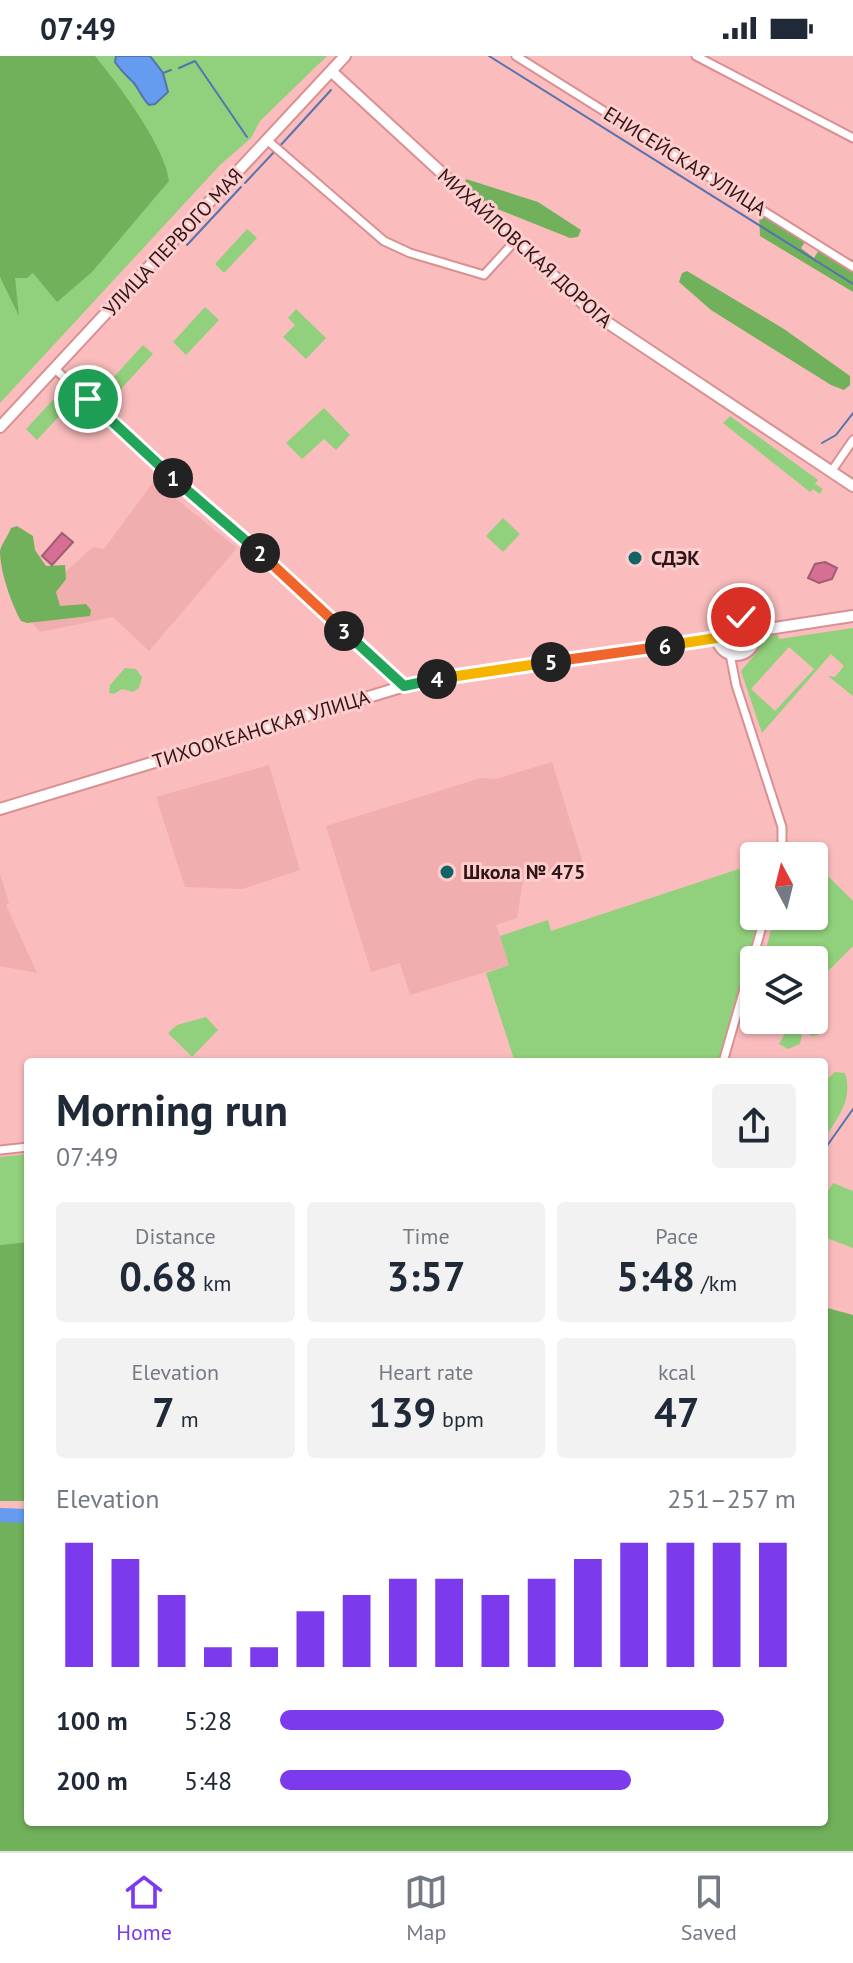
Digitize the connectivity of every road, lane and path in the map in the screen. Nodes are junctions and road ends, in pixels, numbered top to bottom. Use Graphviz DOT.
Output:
graph roads {
  1 [pos="345,56"];
  2 [pos="516,56"];
  3 [pos="696,56"];
  4 [pos="331,71"];
  5 [pos="853,138"];
  6 [pos="267,140"];
  7 [pos="515,241"];
  8 [pos="853,267"];
  9 [pos="54,368"];
  10 [pos="0,427"];
  11 [pos="853,440"];
  12 [pos="831,472"];
  13 [pos="853,486"];
  14 [pos="853,616"];
  15 [pos="755,631"];
  16 [pos="716,638"];
  17 [pos="730,654"];
  18 [pos="404,686"];
  19 [pos="0,809"];
  20 [pos="782,842"];
  21 [pos="761,930"];
  22 [pos="724,1058"];
  23 [pos="24,1147"];
  24 [pos="0,1150"];
  1 -- 4 [label="street, УЛИЦА ПЕРВОГО МАЯ"];
  2 -- 8 [label="street, ЕНИСЕЙСКАЯ УЛИЦА"];
  3 -- 5 [label="street"];
  4 -- 6 [label="street, УЛИЦА ПЕРВОГО МАЯ"];
  4 -- 7 [label="street, МИХАЙЛОВСКАЯ ДОРОГА"];
  6 -- 7 [label="street"];
  6 -- 9 [label="street, УЛИЦА ПЕРВОГО МАЯ"];
  7 -- 12 [label="street, МИХАЙЛОВСКАЯ ДОРОГА"];
  9 -- 10 [label="street, УЛИЦА ПЕРВОГО МАЯ"];
  9 -- 18 [label="street"];
  11 -- 12 [label="street"];
  12 -- 13 [label="street, МИХАЙЛОВСКАЯ ДОРОГА"];
  14 -- 15 [label="street"];
  15 -- 16 [label="street"];
  15 -- 17 [label="street"];
  16 -- 17 [label="street"];
  16 -- 18 [label="street, ТИХООКЕАНСКАЯ УЛИЦА"];
  17 -- 20 [label="street"];
  18 -- 19 [label="street, ТИХООКЕАНСКАЯ УЛИЦА"];
  21 -- 22 [label="street"];
  23 -- 24 [label="street"];
}
